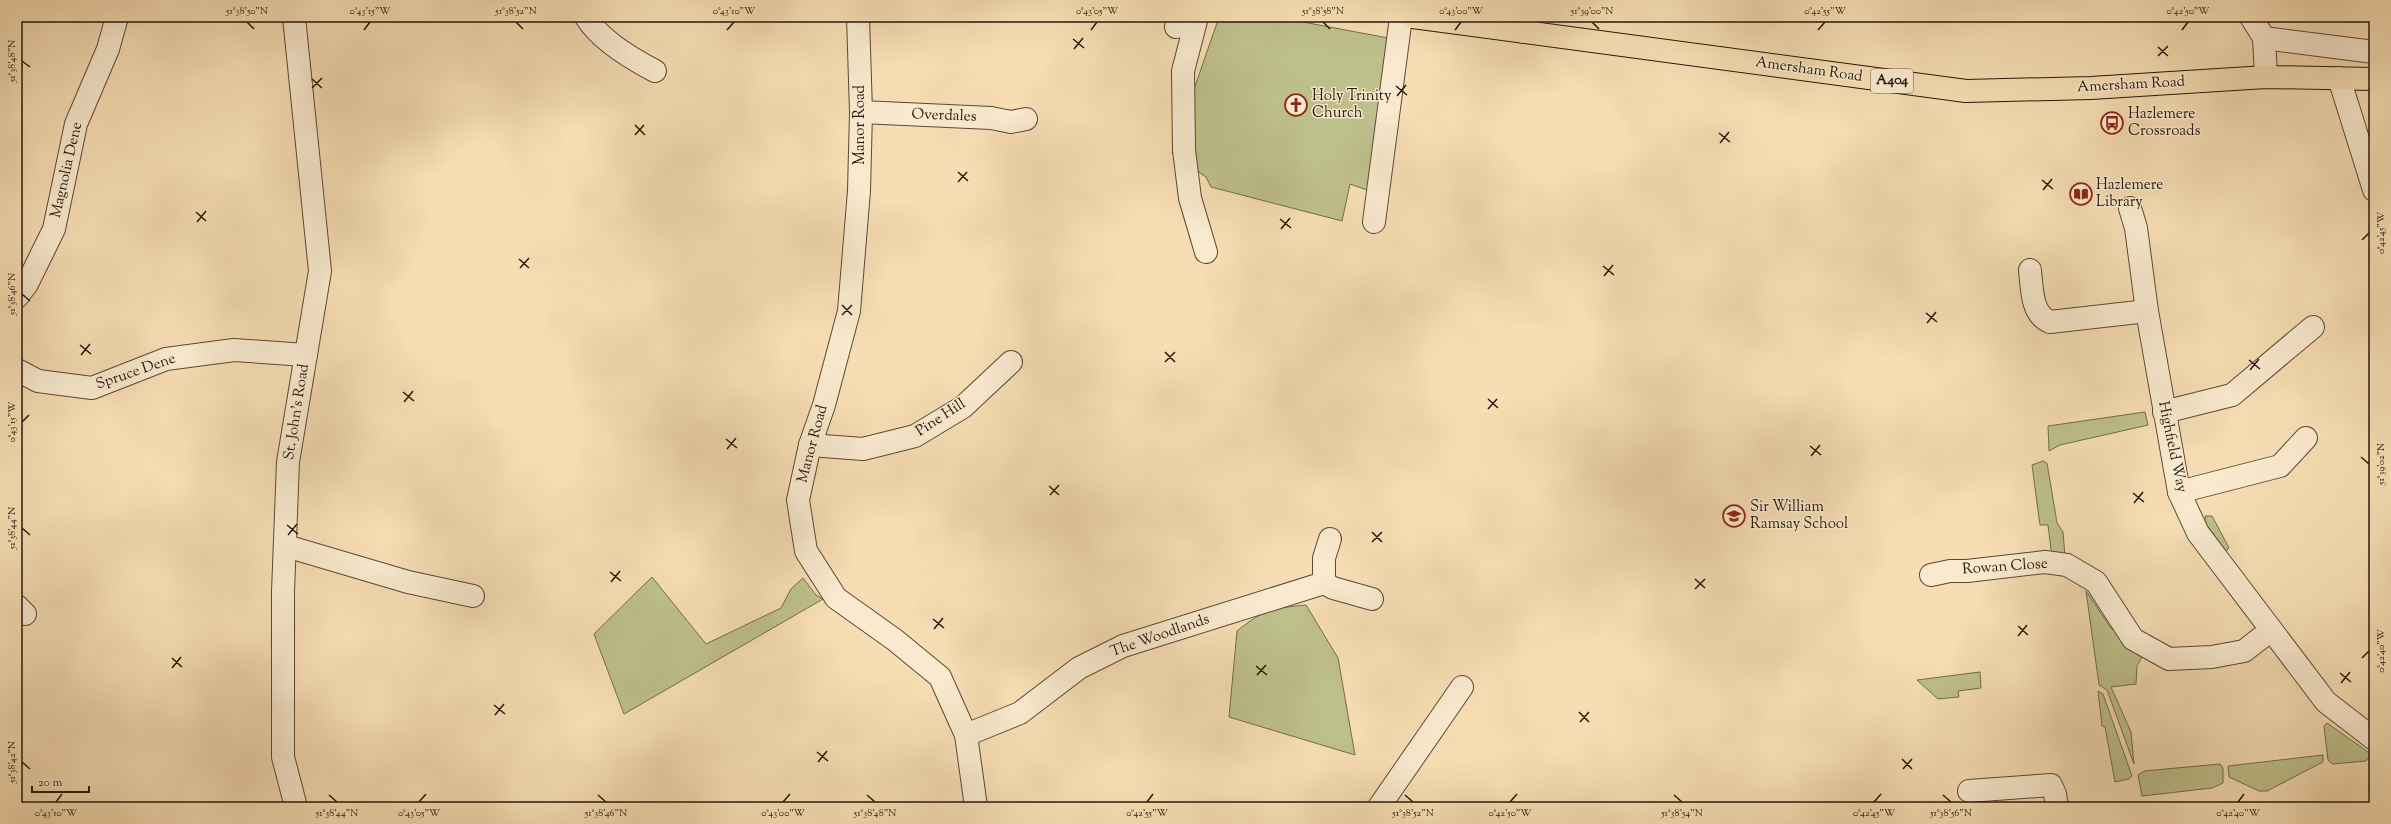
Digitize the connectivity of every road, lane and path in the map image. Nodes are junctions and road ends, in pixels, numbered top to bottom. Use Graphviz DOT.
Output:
graph roads {
  1 [pos="117,17"];
  2 [pos="294,17"];
  3 [pos="586,17"];
  4 [pos="858,17"];
  5 [pos="1197,17"];
  6 [pos="1401,17"];
  7 [pos="1413,17"];
  8 [pos="2256,24"];
  9 [pos="1527,25"];
  10 [pos="2374,52"];
  11 [pos="655,71"];
  12 [pos="2266,77"];
  13 [pos="2339,78"];
  14 [pos="2374,79"];
  15 [pos="861,112"];
  16 [pos="1026,119"];
  17 [pos="2374,190"];
  18 [pos="2130,208"];
  19 [pos="1374,222"];
  20 [pos="1206,252"];
  21 [pos="2030,270"];
  22 [pos="17,297"];
  23 [pos="2147,311"];
  24 [pos="2313,326"];
  25 [pos="306,355"];
  26 [pos="1011,362"];
  27 [pos="17,370"];
  28 [pos="2164,412"];
  29 [pos="2306,438"];
  30 [pos="810,445"];
  31 [pos="2179,492"];
  32 [pos="1330,539"];
  33 [pos="286,546"];
  34 [pos="1931,575"];
  35 [pos="1324,583"];
  36 [pos="473,596"];
  37 [pos="1372,599"];
  38 [pos="2270,631"];
  39 [pos="1462,686"];
  40 [pos="966,735"];
  41 [pos="2374,739"];
  42 [pos="1969,791"];
  43 [pos="296,807"];
  44 [pos="976,807"];
  45 [pos="1379,807"];
  46 [pos="2057,807"];
  1 -- 22 [label="street, Magnolia Dene"];
  2 -- 25 [label="street, St. John's Road"];
  3 -- 11 [label="street"];
  4 -- 15 [label="street, Manor Road"];
  5 -- 20 [label="street"];
  6 -- 19 [label="street"];
  7 -- 9 [label="main road, Amersham Road / A404"];
  8 -- 10 [label="street"];
  8 -- 12 [label="street"];
  9 -- 12 [label="main road, Amersham Road / A404"];
  12 -- 13 [label="main road, Amersham Road / A404"];
  13 -- 14 [label="main road, Amersham Road / A404"];
  13 -- 17 [label="street"];
  15 -- 16 [label="street, Overdales"];
  15 -- 30 [label="street, Manor Road"];
  18 -- 23 [label="street, Highfield Way"];
  21 -- 23 [label="street"];
  23 -- 28 [label="street, Highfield Way"];
  24 -- 28 [label="street"];
  25 -- 27 [label="street, Spruce Dene"];
  25 -- 33 [label="street, St. John's Road"];
  26 -- 30 [label="street, Pine Hill"];
  28 -- 31 [label="street, Highfield Way"];
  29 -- 31 [label="street"];
  30 -- 40 [label="street, Manor Road"];
  31 -- 38 [label="street, Highfield Way"];
  32 -- 35 [label="street"];
  33 -- 36 [label="street"];
  33 -- 43 [label="street, St. John's Road"];
  34 -- 38 [label="street, Rowan Close"];
  35 -- 37 [label="street"];
  35 -- 40 [label="street, The Woodlands"];
  38 -- 41 [label="street, Highfield Way"];
  39 -- 45 [label="street"];
  40 -- 44 [label="street, Manor Road"];
  42 -- 46 [label="street"];
}
